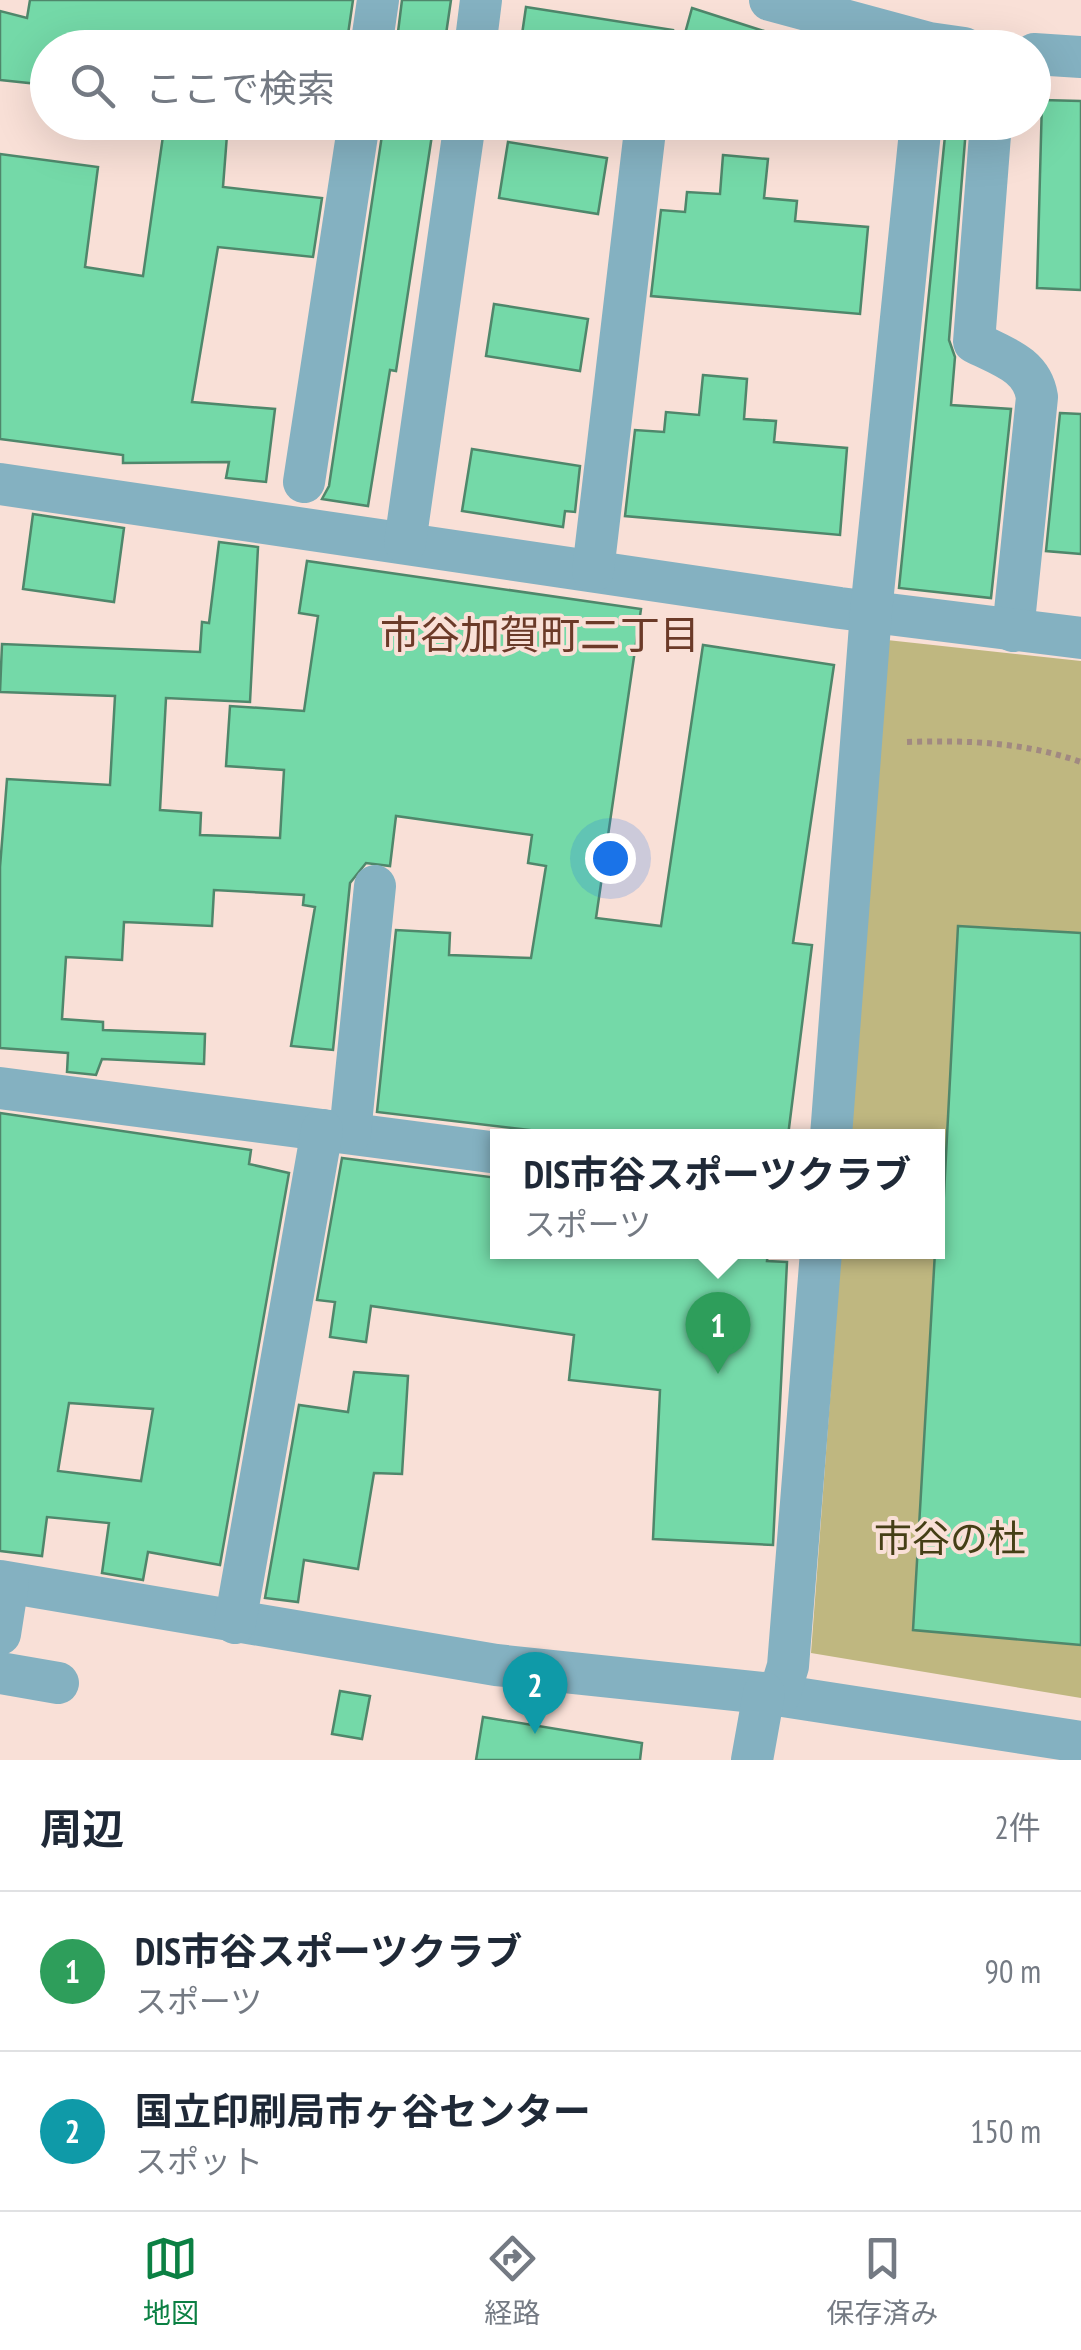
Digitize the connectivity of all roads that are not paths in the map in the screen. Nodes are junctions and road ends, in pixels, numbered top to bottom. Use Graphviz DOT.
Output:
graph roads {
  1 [pos="378,0"];
  2 [pos="482,0"];
  3 [pos="770,0"];
  4 [pos="374,30"];
  5 [pos="478,30"];
  6 [pos="882,30"];
  7 [pos="1051,55"];
  8 [pos="1081,57"];
  9 [pos="356,140"];
  10 [pos="462,140"];
  11 [pos="644,140"];
  12 [pos="919,140"];
  13 [pos="991,140"];
  14 [pos="304,482"];
  15 [pos="0,484"];
  16 [pos="406,543"];
  17 [pos="592,571"];
  18 [pos="871,612"];
  19 [pos="1013,631"];
  20 [pos="1081,638"];
  21 [pos="375,886"];
  22 [pos="0,1088"];
  23 [pos="832,1129"];
  24 [pos="336,1132"];
  25 [pos="490,1152"];
  26 [pos="821,1259"];
  27 [pos="4,1582"];
  28 [pos="235,1623"];
  29 [pos="0,1634"];
  30 [pos="0,1673"];
  31 [pos="58,1683"];
  32 [pos="772,1694"];
  33 [pos="1081,1742"];
  34 [pos="752,1760"];
  1 -- 4 [label="street"];
  2 -- 5 [label="street"];
  3 -- 6 [label="street"];
  7 -- 8 [label="street"];
  9 -- 14 [label="street"];
  10 -- 16 [label="street"];
  11 -- 17 [label="street"];
  12 -- 18 [label="street"];
  13 -- 19 [label="street"];
  15 -- 16 [label="street"];
  16 -- 17 [label="street"];
  17 -- 18 [label="street"];
  18 -- 19 [label="street"];
  18 -- 23 [label="street"];
  19 -- 20 [label="street"];
  21 -- 24 [label="street"];
  22 -- 24 [label="street"];
  24 -- 25 [label="street"];
  24 -- 28 [label="street"];
  26 -- 32 [label="street"];
  27 -- 28 [label="street"];
  27 -- 29 [label="street"];
  28 -- 32 [label="street"];
  30 -- 31 [label="street"];
  32 -- 33 [label="street"];
  32 -- 34 [label="street"];
}
